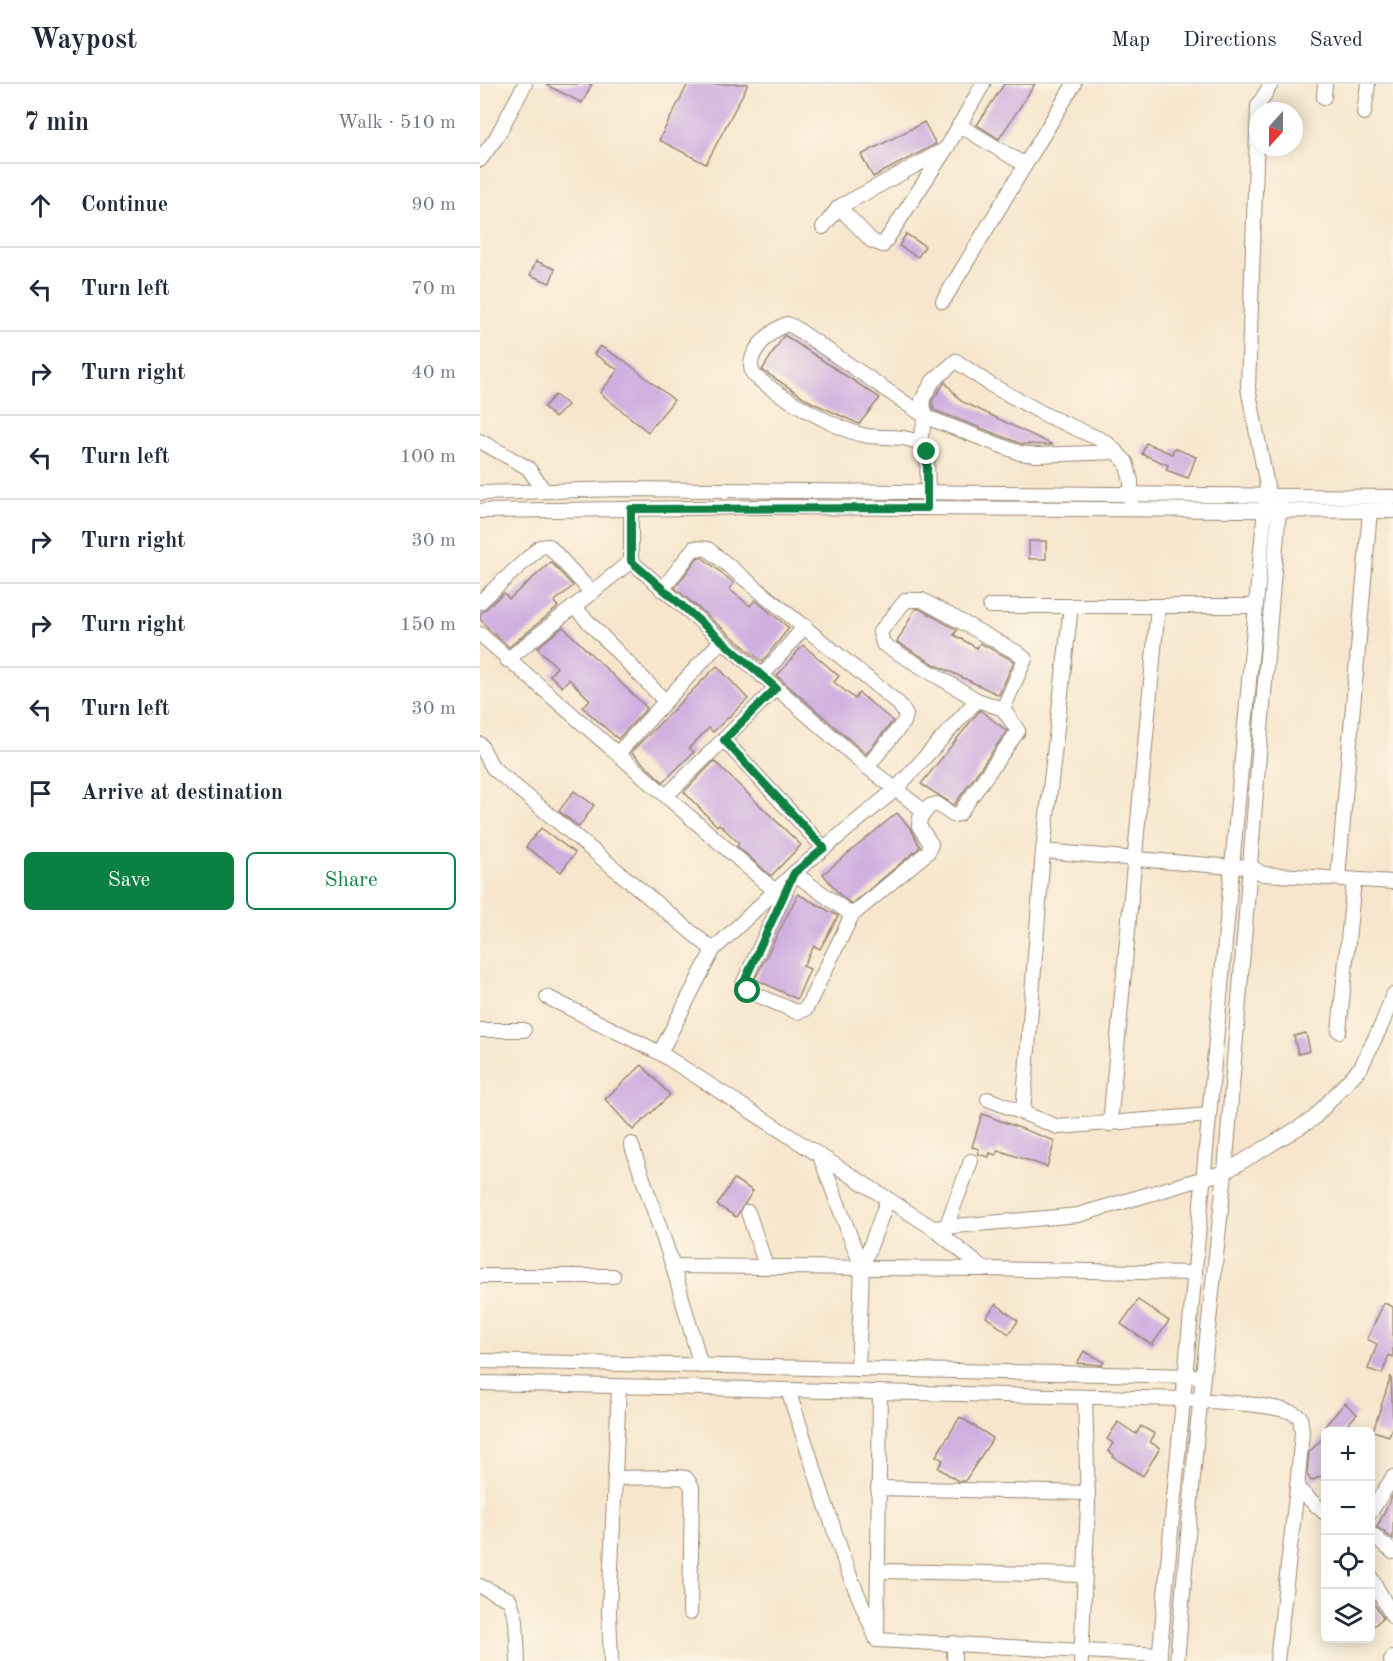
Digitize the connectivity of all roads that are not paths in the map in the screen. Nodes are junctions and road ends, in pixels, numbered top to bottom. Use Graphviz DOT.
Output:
graph roads {
  1 [pos="525,84"];
  2 [pos="983,84"];
  3 [pos="1074,84"];
  4 [pos="1271,84"];
  5 [pos="1368,84"];
  6 [pos="1364,113"];
  7 [pos="959,125"];
  8 [pos="946,149"];
  9 [pos="480,160"];
  10 [pos="1025,165"];
  11 [pos="839,207"];
  12 [pos="823,227"];
  13 [pos="943,301"];
  14 [pos="926,417"];
  15 [pos="1081,429"];
  16 [pos="480,441"];
  17 [pos="919,443"];
  18 [pos="1072,452"];
  19 [pos="1117,452"];
  20 [pos="543,489"];
  21 [pos="928,491"];
  22 [pos="480,493"];
  23 [pos="1131,494"];
  24 [pos="1393,497"];
  25 [pos="1265,498"];
  26 [pos="1280,504"];
  27 [pos="927,508"];
  28 [pos="631,509"];
  29 [pos="1132,509"];
  30 [pos="480,511"];
  31 [pos="1370,511"];
  32 [pos="1393,511"];
  33 [pos="631,561"];
  34 [pos="662,590"];
  35 [pos="592,592"];
  36 [pos="480,602"];
  37 [pos="990,606"];
  38 [pos="1071,606"];
  39 [pos="1158,606"];
  40 [pos="1255,606"];
  41 [pos="574,607"];
  42 [pos="805,626"];
  43 [pos="480,634"];
  44 [pos="721,640"];
  45 [pos="507,660"];
  46 [pos="762,676"];
  47 [pos="776,688"];
  48 [pos="977,700"];
  49 [pos="665,701"];
  50 [pos="1003,710"];
  51 [pos="724,740"];
  52 [pos="480,744"];
  53 [pos="618,753"];
  54 [pos="867,766"];
  55 [pos="896,789"];
  56 [pos="667,795"];
  57 [pos="925,812"];
  58 [pos="824,848"];
  59 [pos="1043,851"];
  60 [pos="1135,860"];
  61 [pos="1250,866"];
  62 [pos="1232,867"];
  63 [pos="794,873"];
  64 [pos="1338,878"];
  65 [pos="1354,879"];
  66 [pos="1393,882"];
  67 [pos="775,891"];
  68 [pos="852,915"];
  69 [pos="713,950"];
  70 [pos="1393,994"];
  71 [pos="547,997"];
  72 [pos="480,1030"];
  73 [pos="524,1030"];
  74 [pos="1339,1030"];
  75 [pos="660,1053"];
  76 [pos="988,1099"];
  77 [pos="1023,1113"];
  78 [pos="1210,1115"];
  79 [pos="1110,1124"];
  80 [pos="631,1144"];
  81 [pos="820,1156"];
  82 [pos="971,1161"];
  83 [pos="1225,1172"];
  84 [pos="1204,1178"];
  85 [pos="888,1199"];
  86 [pos="748,1212"];
  87 [pos="939,1227"];
  88 [pos="673,1266"];
  89 [pos="765,1266"];
  90 [pos="862,1268"];
  91 [pos="984,1269"];
  92 [pos="1196,1273"];
  93 [pos="480,1276"];
  94 [pos="613,1276"];
  95 [pos="480,1361"];
  96 [pos="701,1366"];
  97 [pos="858,1369"];
  98 [pos="1186,1376"];
  99 [pos="1202,1377"];
  100 [pos="480,1383"];
  101 [pos="619,1386"];
  102 [pos="788,1390"];
  103 [pos="879,1392"];
  104 [pos="1085,1397"];
  105 [pos="1184,1399"];
  106 [pos="1200,1401"];
  107 [pos="1393,1477"];
  108 [pos="615,1478"];
  109 [pos="878,1488"];
  110 [pos="1298,1488"];
  111 [pos="1088,1493"];
  112 [pos="1375,1506"];
  113 [pos="1321,1510"];
  114 [pos="1373,1535"];
  115 [pos="1393,1552"];
  116 [pos="880,1571"];
  117 [pos="1085,1575"];
  118 [pos="1375,1583"];
  119 [pos="481,1589"];
  120 [pos="690,1613"];
  121 [pos="1393,1617"];
  122 [pos="877,1640"];
  123 [pos="954,1643"];
  124 [pos="1044,1654"];
  125 [pos="1081,1656"];
  126 [pos="1160,1658"];
  127 [pos="518,1661"];
  128 [pos="611,1661"];
  129 [pos="954,1661"];
  130 [pos="1177,1661"];
  131 [pos="1277,1661"];
  1 -- 9 [label="street"];
  2 -- 7 [label="street"];
  3 -- 10 [label="street"];
  4 -- 25 [label="street"];
  5 -- 6 [label="street"];
  7 -- 8 [label="street"];
  7 -- 10 [label="street"];
  8 -- 11 [label="street"];
  8 -- 11 [label="street"];
  10 -- 13 [label="street"];
  11 -- 12 [label="street"];
  14 -- 15 [label="street"];
  14 -- 17 [label="street"];
  14 -- 17 [label="street"];
  14 -- 18 [label="street"];
  15 -- 18 [label="street"];
  15 -- 19 [label="street"];
  16 -- 20 [label="street"];
  17 -- 21 [label="street"];
  18 -- 19 [label="street"];
  19 -- 23 [label="street"];
  20 -- 21 [label="street"];
  20 -- 22 [label="street"];
  21 -- 23 [label="street"];
  21 -- 27 [label="street"];
  23 -- 25 [label="street"];
  23 -- 29 [label="street"];
  24 -- 26 [label="street"];
  25 -- 26 [label="street"];
  25 -- 26 [label="street"];
  25 -- 29 [label="street"];
  25 -- 40 [label="street"];
  26 -- 31 [label="street"];
  26 -- 61 [label="street"];
  27 -- 28 [label="street"];
  27 -- 29 [label="street"];
  28 -- 30 [label="street"];
  28 -- 33 [label="street"];
  31 -- 32 [label="street"];
  31 -- 64 [label="street"];
  33 -- 34 [label="street"];
  33 -- 35 [label="street"];
  34 -- 42 [label="street"];
  34 -- 44 [label="street"];
  35 -- 36 [label="street"];
  35 -- 41 [label="street"];
  37 -- 38 [label="street"];
  38 -- 39 [label="street"];
  38 -- 59 [label="street"];
  39 -- 40 [label="street"];
  39 -- 60 [label="street"];
  40 -- 62 [label="street"];
  41 -- 45 [label="street"];
  41 -- 49 [label="street"];
  42 -- 46 [label="street"];
  42 -- 54 [label="street"];
  43 -- 45 [label="street"];
  44 -- 46 [label="street"];
  44 -- 49 [label="street"];
  45 -- 53 [label="street"];
  46 -- 47 [label="street"];
  47 -- 51 [label="street"];
  47 -- 54 [label="street"];
  48 -- 50 [label="street"];
  48 -- 50 [label="street"];
  48 -- 55 [label="street"];
  49 -- 53 [label="street"];
  50 -- 57 [label="street"];
  51 -- 56 [label="street"];
  51 -- 58 [label="street"];
  52 -- 69 [label="street"];
  53 -- 56 [label="street"];
  54 -- 55 [label="street"];
  55 -- 57 [label="street"];
  55 -- 58 [label="street"];
  56 -- 67 [label="street"];
  57 -- 68 [label="street"];
  58 -- 63 [label="street"];
  59 -- 60 [label="street"];
  59 -- 77 [label="street"];
  60 -- 62 [label="street"];
  60 -- 79 [label="street"];
  61 -- 62 [label="street"];
  61 -- 64 [label="street"];
  61 -- 83 [label="street"];
  62 -- 78 [label="street"];
  63 -- 67 [label="street"];
  63 -- 68 [label="street"];
  63 -- 68 [label="street"];
  64 -- 65 [label="street"];
  65 -- 66 [label="street"];
  65 -- 74 [label="street"];
  67 -- 69 [label="street"];
  69 -- 75 [label="street"];
  70 -- 83 [label="street"];
  71 -- 75 [label="street"];
  72 -- 73 [label="street"];
  75 -- 81 [label="street"];
  76 -- 77 [label="street"];
  77 -- 79 [label="street"];
  78 -- 79 [label="street"];
  78 -- 84 [label="street"];
  80 -- 88 [label="street"];
  81 -- 85 [label="street"];
  81 -- 90 [label="street"];
  82 -- 87 [label="street"];
  83 -- 84 [label="street"];
  83 -- 99 [label="street"];
  84 -- 87 [label="street"];
  84 -- 92 [label="street"];
  85 -- 87 [label="street"];
  85 -- 90 [label="street"];
  86 -- 89 [label="street"];
  87 -- 91 [label="street"];
  88 -- 89 [label="street"];
  88 -- 96 [label="street"];
  89 -- 90 [label="street"];
  90 -- 91 [label="street"];
  90 -- 97 [label="street"];
  91 -- 92 [label="street"];
  92 -- 98 [label="street"];
  93 -- 94 [label="street"];
  95 -- 96 [label="street"];
  96 -- 97 [label="street"];
  97 -- 98 [label="street"];
  98 -- 99 [label="street"];
  98 -- 105 [label="street"];
  99 -- 106 [label="street"];
  100 -- 101 [label="street"];
  101 -- 102 [label="street"];
  101 -- 108 [label="street"];
  102 -- 103 [label="street"];
  102 -- 122 [label="street"];
  103 -- 104 [label="street"];
  103 -- 109 [label="street"];
  104 -- 105 [label="street"];
  104 -- 111 [label="street"];
  105 -- 106 [label="street"];
  105 -- 126 [label="street"];
  106 -- 110 [label="street"];
  106 -- 130 [label="street"];
  107 -- 112 [label="street"];
  108 -- 120 [label="street"];
  108 -- 128 [label="street"];
  109 -- 111 [label="street"];
  109 -- 116 [label="street"];
  110 -- 113 [label="street"];
  110 -- 131 [label="street"];
  111 -- 117 [label="street"];
  114 -- 115 [label="street"];
  116 -- 117 [label="street"];
  116 -- 122 [label="street"];
  117 -- 125 [label="street"];
  118 -- 121 [label="street"];
  119 -- 127 [label="street"];
  122 -- 123 [label="street"];
  123 -- 124 [label="street"];
  123 -- 129 [label="street"];
  124 -- 125 [label="street"];
  125 -- 126 [label="street"];
}
